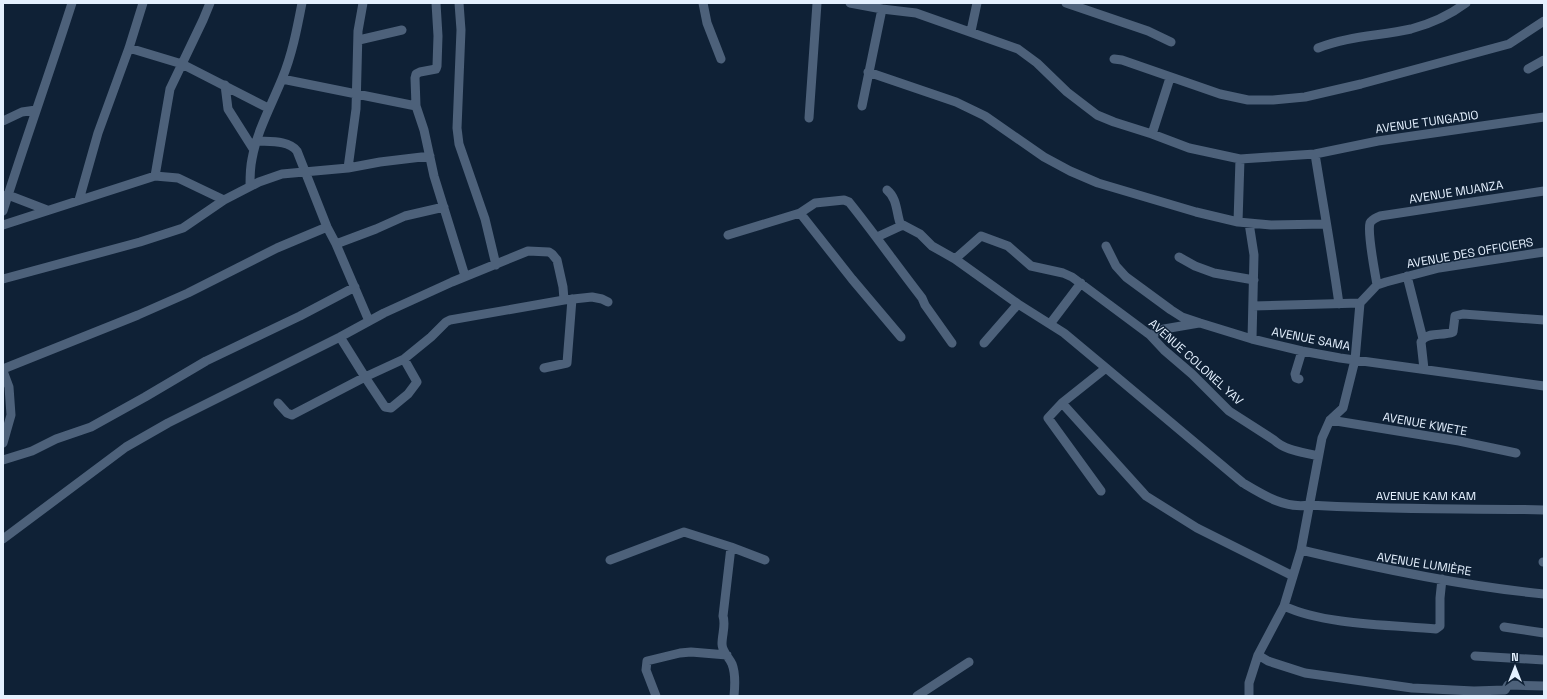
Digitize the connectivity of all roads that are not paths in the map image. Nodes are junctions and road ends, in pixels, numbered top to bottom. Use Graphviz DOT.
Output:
graph roads {
  1 [pos="72,3"];
  2 [pos="143,3"];
  3 [pos="210,3"];
  4 [pos="302,3"];
  5 [pos="363,3"];
  6 [pos="436,3"];
  7 [pos="459,3"];
  8 [pos="703,3"];
  9 [pos="817,3"];
  10 [pos="850,3"];
  11 [pos="977,3"];
  12 [pos="1066,3"];
  13 [pos="1466,3"];
  14 [pos="882,9"];
  15 [pos="1544,21"];
  16 [pos="402,30"];
  17 [pos="971,32"];
  18 [pos="359,40"];
  19 [pos="1171,42"];
  20 [pos="129,48"];
  21 [pos="1318,48"];
  22 [pos="721,59"];
  23 [pos="1114,59"];
  24 [pos="1544,60"];
  25 [pos="182,64"];
  26 [pos="1528,69"];
  27 [pos="868,72"];
  28 [pos="1170,78"];
  29 [pos="282,79"];
  30 [pos="225,85"];
  31 [pos="356,94"];
  32 [pos="416,106"];
  33 [pos="862,106"];
  34 [pos="268,108"];
  35 [pos="36,110"];
  36 [pos="1544,117"];
  37 [pos="809,118"];
  38 [pos="3,121"];
  39 [pos="1152,134"];
  40 [pos="256,141"];
  41 [pos="254,150"];
  42 [pos="1315,154"];
  43 [pos="430,156"];
  44 [pos="1240,159"];
  45 [pos="348,168"];
  46 [pos="306,171"];
  47 [pos="155,176"];
  48 [pos="250,186"];
  49 [pos="888,190"];
  50 [pos="1544,191"];
  51 [pos="6,195"];
  52 [pos="79,200"];
  53 [pos="224,200"];
  54 [pos="444,207"];
  55 [pos="47,210"];
  56 [pos="3,211"];
  57 [pos="800,213"];
  58 [pos="1238,222"];
  59 [pos="1249,223"];
  60 [pos="1326,224"];
  61 [pos="3,225"];
  62 [pos="901,226"];
  63 [pos="327,227"];
  64 [pos="728,235"];
  65 [pos="877,237"];
  66 [pos="336,244"];
  67 [pos="1106,246"];
  68 [pos="1544,252"];
  69 [pos="1179,257"];
  70 [pos="955,259"];
  71 [pos="496,265"];
  72 [pos="465,276"];
  73 [pos="1407,276"];
  74 [pos="3,280"];
  75 [pos="1254,280"];
  76 [pos="1081,283"];
  77 [pos="1377,285"];
  78 [pos="355,287"];
  79 [pos="568,299"];
  80 [pos="608,302"];
  81 [pos="1360,303"];
  82 [pos="1018,304"];
  83 [pos="1339,304"];
  84 [pos="1254,306"];
  85 [pos="1544,320"];
  86 [pos="368,321"];
  87 [pos="1200,323"];
  88 [pos="1050,324"];
  89 [pos="1150,335"];
  90 [pos="340,337"];
  91 [pos="901,337"];
  92 [pos="1252,339"];
  93 [pos="1423,339"];
  94 [pos="952,343"];
  95 [pos="984,343"];
  96 [pos="1302,351"];
  97 [pos="404,359"];
  98 [pos="1356,360"];
  99 [pos="544,368"];
  100 [pos="1106,368"];
  101 [pos="1424,369"];
  102 [pos="3,370"];
  103 [pos="365,377"];
  104 [pos="1299,379"];
  105 [pos="1544,386"];
  106 [pos="278,403"];
  107 [pos="1062,403"];
  108 [pos="1330,420"];
  109 [pos="3,443"];
  110 [pos="1516,453"];
  111 [pos="1318,456"];
  112 [pos="3,460"];
  113 [pos="1101,491"];
  114 [pos="1309,505"];
  115 [pos="1544,510"];
  116 [pos="3,539"];
  117 [pos="731,547"];
  118 [pos="1301,550"];
  119 [pos="610,560"];
  120 [pos="765,560"];
  121 [pos="1293,576"];
  122 [pos="1442,579"];
  123 [pos="1544,594"];
  124 [pos="1284,606"];
  125 [pos="1504,627"];
  126 [pos="1544,633"];
  127 [pos="727,655"];
  128 [pos="1258,655"];
  129 [pos="1475,656"];
  130 [pos="1544,660"];
  131 [pos="969,662"];
  132 [pos="1544,686"];
  133 [pos="656,696"];
  134 [pos="734,696"];
  135 [pos="918,696"];
  136 [pos="1249,696"];
  1 -- 35 [label="street"];
  2 -- 20 [label="street"];
  3 -- 25 [label="street"];
  4 -- 29 [label="street"];
  5 -- 18 [label="street"];
  6 -- 32 [label="street"];
  7 -- 71 [label="street"];
  8 -- 22 [label="street"];
  9 -- 37 [label="street"];
  10 -- 14 [label="street, AVENUE TUNGADIO"];
  11 -- 17 [label="street"];
  12 -- 19 [label="street"];
  13 -- 21 [label="street"];
  14 -- 17 [label="street, AVENUE TUNGADIO"];
  14 -- 27 [label="street"];
  15 -- 28 [label="street"];
  16 -- 18 [label="street"];
  17 -- 39 [label="street, AVENUE TUNGADIO"];
  18 -- 31 [label="street"];
  20 -- 25 [label="street"];
  20 -- 52 [label="street"];
  23 -- 28 [label="street"];
  24 -- 26 [label="street"];
  25 -- 30 [label="street"];
  25 -- 47 [label="street"];
  27 -- 33 [label="street"];
  27 -- 58 [label="street"];
  28 -- 39 [label="street"];
  29 -- 31 [label="street"];
  29 -- 34 [label="street"];
  30 -- 34 [label="street"];
  30 -- 41 [label="street"];
  31 -- 32 [label="street"];
  31 -- 45 [label="street"];
  32 -- 43 [label="street"];
  34 -- 40 [label="street"];
  35 -- 38 [label="street"];
  35 -- 51 [label="street"];
  36 -- 42 [label="street, AVENUE TUNGADIO"];
  39 -- 44 [label="street, AVENUE TUNGADIO"];
  40 -- 41 [label="street"];
  40 -- 46 [label="street"];
  41 -- 48 [label="street"];
  42 -- 44 [label="street, AVENUE TUNGADIO"];
  42 -- 60 [label="street"];
  43 -- 45 [label="street"];
  43 -- 54 [label="street"];
  44 -- 58 [label="street"];
  45 -- 46 [label="street"];
  46 -- 48 [label="street"];
  46 -- 63 [label="street"];
  47 -- 52 [label="street"];
  47 -- 53 [label="street"];
  48 -- 53 [label="street"];
  49 -- 62 [label="street"];
  50 -- 77 [label="street, AVENUE MUANZA"];
  51 -- 55 [label="street"];
  51 -- 56 [label="street"];
  52 -- 55 [label="street"];
  53 -- 74 [label="street"];
  54 -- 66 [label="street"];
  54 -- 72 [label="street"];
  55 -- 61 [label="street"];
  57 -- 64 [label="street"];
  57 -- 65 [label="street"];
  57 -- 91 [label="street"];
  58 -- 59 [label="street"];
  59 -- 60 [label="street"];
  59 -- 75 [label="street"];
  60 -- 83 [label="street"];
  62 -- 65 [label="street"];
  62 -- 70 [label="street, AVENUE KAM KAM"];
  63 -- 66 [label="street"];
  63 -- 102 [label="street"];
  65 -- 94 [label="street"];
  66 -- 78 [label="street"];
  67 -- 87 [label="street, AVENUE SAMA"];
  68 -- 73 [label="street, AVENUE DES OFFICIERS"];
  69 -- 75 [label="street"];
  70 -- 76 [label="street, AVENUE COLONEL YAV"];
  70 -- 82 [label="street, AVENUE KAM KAM"];
  71 -- 72 [label="street"];
  71 -- 79 [label="street"];
  72 -- 86 [label="street"];
  73 -- 77 [label="street, AVENUE DES OFFICIERS"];
  73 -- 93 [label="street"];
  75 -- 84 [label="street"];
  76 -- 88 [label="street"];
  76 -- 89 [label="street, AVENUE COLONEL YAV"];
  77 -- 81 [label="street"];
  78 -- 86 [label="street"];
  78 -- 112 [label="street"];
  79 -- 80 [label="street"];
  79 -- 97 [label="street"];
  79 -- 99 [label="street"];
  81 -- 83 [label="street"];
  81 -- 98 [label="street"];
  82 -- 88 [label="street, AVENUE KAM KAM"];
  82 -- 95 [label="street"];
  83 -- 84 [label="street"];
  84 -- 92 [label="street"];
  85 -- 93 [label="street"];
  86 -- 90 [label="street"];
  87 -- 89 [label="street"];
  87 -- 92 [label="street, AVENUE SAMA"];
  88 -- 100 [label="street, AVENUE KAM KAM"];
  89 -- 111 [label="street, AVENUE COLONEL YAV"];
  90 -- 103 [label="street"];
  90 -- 116 [label="street"];
  92 -- 96 [label="street, AVENUE SAMA"];
  93 -- 101 [label="street"];
  96 -- 98 [label="street, AVENUE SAMA"];
  96 -- 104 [label="street"];
  97 -- 103 [label="street"];
  97 -- 103 [label="street"];
  98 -- 101 [label="street, AVENUE SAMA"];
  98 -- 108 [label="street"];
  100 -- 107 [label="street"];
  100 -- 114 [label="street, AVENUE KAM KAM"];
  101 -- 105 [label="street, AVENUE SAMA"];
  102 -- 109 [label="street"];
  103 -- 106 [label="street"];
  107 -- 113 [label="street"];
  107 -- 121 [label="street"];
  108 -- 110 [label="street, AVENUE KWETE"];
  108 -- 111 [label="street"];
  111 -- 114 [label="street"];
  114 -- 115 [label="street, AVENUE KAM KAM"];
  114 -- 118 [label="street"];
  117 -- 119 [label="street"];
  117 -- 120 [label="street"];
  117 -- 127 [label="street"];
  118 -- 121 [label="street"];
  118 -- 122 [label="street, AVENUE LUMIÈRE"];
  121 -- 124 [label="street"];
  122 -- 123 [label="street, AVENUE LUMIÈRE"];
  122 -- 124 [label="street"];
  124 -- 128 [label="street"];
  125 -- 126 [label="street"];
  127 -- 133 [label="street"];
  127 -- 134 [label="street"];
  128 -- 132 [label="street"];
  128 -- 136 [label="street"];
  129 -- 130 [label="street"];
  131 -- 135 [label="street"];
}
